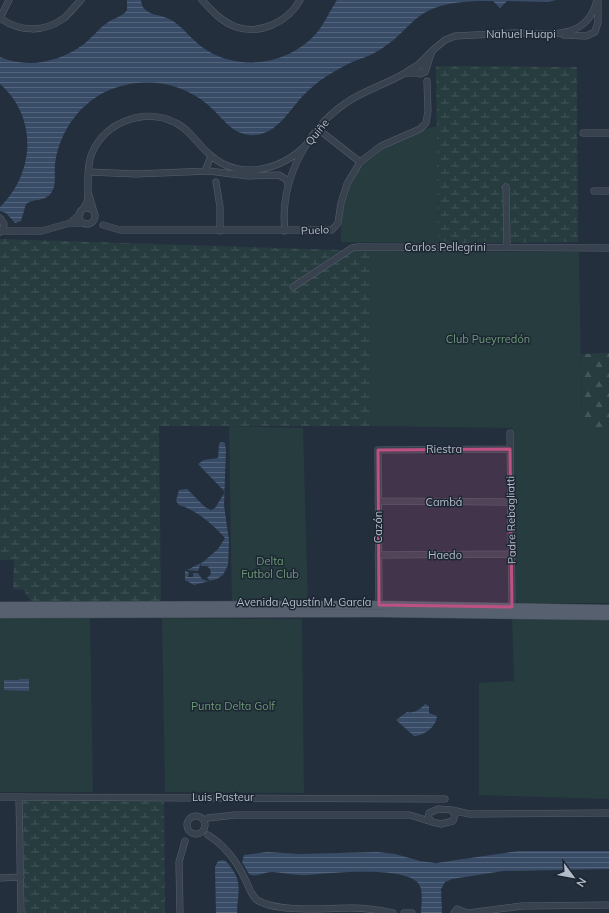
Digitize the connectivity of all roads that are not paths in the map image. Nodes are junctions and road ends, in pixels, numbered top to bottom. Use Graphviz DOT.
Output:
graph roads {
  1 [pos="9,0"];
  2 [pos="81,0"];
  3 [pos="202,0"];
  4 [pos="300,0"];
  5 [pos="597,0"];
  6 [pos="0,18"];
  7 [pos="559,35"];
  8 [pos="433,50"];
  9 [pos="418,65"];
  10 [pos="422,72"];
  11 [pos="405,74"];
  12 [pos="318,129"];
  13 [pos="609,133"];
  14 [pos="583,134"];
  15 [pos="307,144"];
  16 [pos="211,156"];
  17 [pos="287,161"];
  18 [pos="360,162"];
  19 [pos="294,168"];
  20 [pos="207,171"];
  21 [pos="89,172"];
  22 [pos="226,173"];
  23 [pos="279,175"];
  24 [pos="216,182"];
  25 [pos="288,185"];
  26 [pos="506,187"];
  27 [pos="594,191"];
  28 [pos="609,191"];
  29 [pos="88,192"];
  30 [pos="81,212"];
  31 [pos="94,214"];
  32 [pos="0,218"];
  33 [pos="70,223"];
  34 [pos="87,223"];
  35 [pos="4,224"];
  36 [pos="103,225"];
  37 [pos="13,230"];
  38 [pos="1,231"];
  39 [pos="220,231"];
  40 [pos="285,231"];
  41 [pos="507,247"];
  42 [pos="609,248"];
  43 [pos="293,287"];
  44 [pos="510,433"];
  45 [pos="510,449"];
  46 [pos="378,450"];
  47 [pos="378,502"];
  48 [pos="510,502"];
  49 [pos="511,554"];
  50 [pos="378,555"];
  51 [pos="379,605"];
  52 [pos="0,606"];
  53 [pos="512,607"];
  54 [pos="609,608"];
  55 [pos="0,614"];
  56 [pos="609,616"];
  57 [pos="19,796"];
  58 [pos="0,797"];
  59 [pos="445,799"];
  60 [pos="452,810"];
  61 [pos="431,811"];
  62 [pos="469,814"];
  63 [pos="609,814"];
  64 [pos="416,815"];
  65 [pos="453,821"];
  66 [pos="432,822"];
  67 [pos="206,823"];
  68 [pos="188,830"];
  69 [pos="198,834"];
  70 [pos="208,835"];
  71 [pos="185,841"];
  72 [pos="21,877"];
  73 [pos="0,878"];
  74 [pos="609,905"];
  75 [pos="276,910"];
  76 [pos="385,912"];
  77 [pos="21,913"];
  78 [pos="180,913"];
  79 [pos="393,913"];
  80 [pos="404,913"];
  81 [pos="412,913"];
  82 [pos="454,913"];
  83 [pos="468,913"];
  1 -- 6 [label="street"];
  2 -- 6 [label="street"];
  3 -- 4 [label="street"];
  5 -- 7 [label="street, Nahuel Huapi"];
  5 -- 7 [label="street"];
  7 -- 8 [label="street, Nahuel Huapi"];
  8 -- 9 [label="street, Nahuel Huapi"];
  8 -- 10 [label="street"];
  9 -- 10 [label="street"];
  9 -- 10 [label="street"];
  9 -- 11 [label="street, Nahuel Huapi"];
  10 -- 11 [label="street"];
  10 -- 18 [label="street, Puelo"];
  11 -- 12 [label="street, Quiñe"];
  12 -- 15 [label="street, Quiñe"];
  12 -- 18 [label="street"];
  13 -- 14 [label="street"];
  15 -- 17 [label="street"];
  15 -- 19 [label="street, Quiñe"];
  16 -- 17 [label="street"];
  16 -- 20 [label="street"];
  16 -- 21 [label="street"];
  17 -- 19 [label="street"];
  18 -- 40 [label="street, Puelo"];
  19 -- 23 [label="street"];
  19 -- 25 [label="street, Quiñe"];
  20 -- 21 [label="street"];
  20 -- 22 [label="street"];
  20 -- 24 [label="street"];
  21 -- 29 [label="street"];
  22 -- 23 [label="street"];
  22 -- 24 [label="street"];
  23 -- 25 [label="street"];
  24 -- 39 [label="street"];
  25 -- 40 [label="street, Quiñe"];
  26 -- 41 [label="street"];
  27 -- 28 [label="street"];
  29 -- 30 [label="street"];
  29 -- 31 [label="street"];
  30 -- 31 [label="street"];
  30 -- 33 [label="street"];
  30 -- 34 [label="street"];
  31 -- 34 [label="street"];
  31 -- 36 [label="street"];
  32 -- 35 [label="street"];
  33 -- 34 [label="street, Puelo"];
  33 -- 37 [label="street"];
  34 -- 36 [label="street, Puelo"];
  35 -- 37 [label="street"];
  35 -- 38 [label="street"];
  36 -- 39 [label="street, Puelo"];
  37 -- 38 [label="street"];
  39 -- 40 [label="street, Puelo"];
  41 -- 42 [label="street, Carlos Pellegrini"];
  41 -- 43 [label="street, Carlos Pellegrini"];
  44 -- 45 [label="street, Padre Rebagliatti"];
  45 -- 46 [label="street, Riestra"];
  45 -- 48 [label="street, Padre Rebagliatti"];
  46 -- 47 [label="street, Cazón"];
  47 -- 48 [label="street, Cambá"];
  47 -- 50 [label="street, Cazón"];
  48 -- 49 [label="street, Padre Rebagliatti"];
  49 -- 50 [label="street, Haedo"];
  49 -- 53 [label="street, Padre Rebagliatti"];
  50 -- 51 [label="street, Cazón"];
  51 -- 52 [label="main road, Avenida Agustín M. García"];
  51 -- 53 [label="main road, Avenida Agustín M. García"];
  53 -- 54 [label="main road, Avenida Agustín M. García"];
  55 -- 56 [label="main road, Avenida Agustín M. García"];
  57 -- 58 [label="street, Luis Pasteur"];
  57 -- 59 [label="street, Luis Pasteur"];
  57 -- 72 [label="street"];
  60 -- 61 [label="street"];
  60 -- 62 [label="street"];
  60 -- 65 [label="street"];
  61 -- 64 [label="street"];
  61 -- 66 [label="street"];
  62 -- 63 [label="street"];
  62 -- 65 [label="street"];
  64 -- 66 [label="street"];
  64 -- 67 [label="street"];
  65 -- 66 [label="street"];
  67 -- 68 [label="street"];
  67 -- 69 [label="street"];
  67 -- 70 [label="street"];
  68 -- 69 [label="street"];
  68 -- 71 [label="street"];
  69 -- 70 [label="street"];
  69 -- 71 [label="street"];
  70 -- 75 [label="street"];
  71 -- 78 [label="street"];
  72 -- 73 [label="street"];
  72 -- 77 [label="street"];
  74 -- 83 [label="street"];
  75 -- 76 [label="street"];
  76 -- 79 [label="street"];
  80 -- 81 [label="street"];
  82 -- 83 [label="street"];
}
